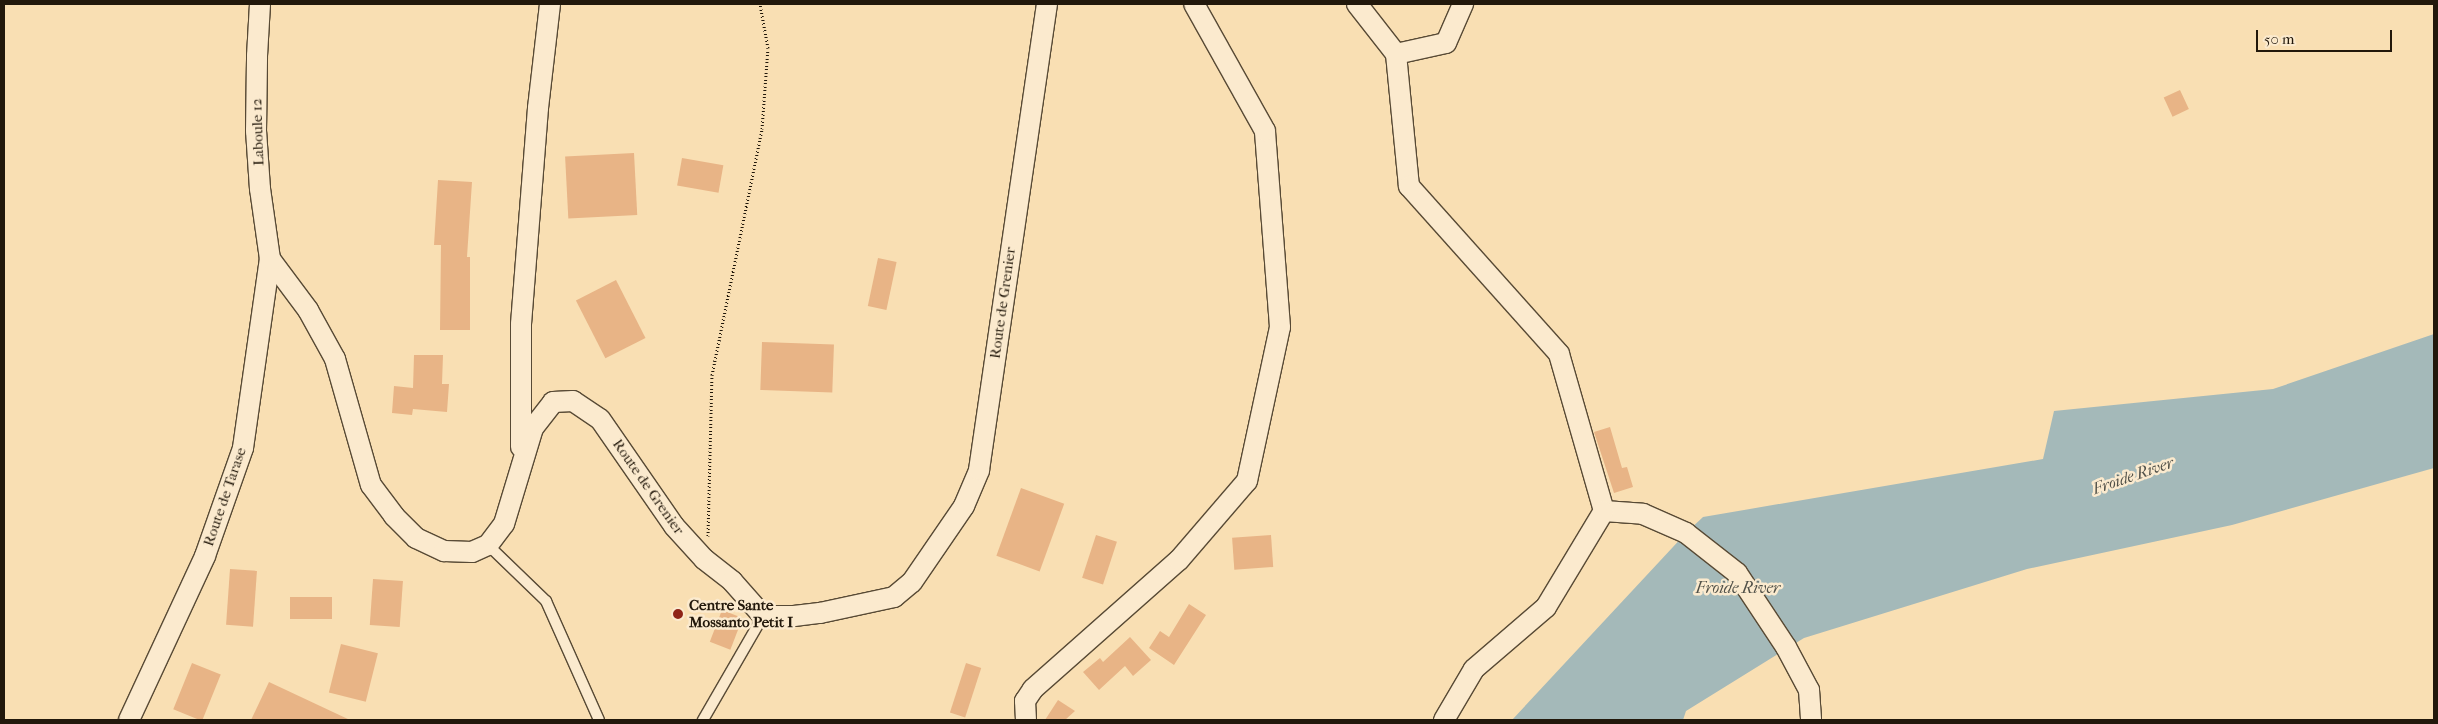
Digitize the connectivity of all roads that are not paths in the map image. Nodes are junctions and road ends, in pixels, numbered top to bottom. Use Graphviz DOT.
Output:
graph roads {
  1 [pos="260,4"];
  2 [pos="550,4"];
  3 [pos="1047,4"];
  4 [pos="1194,4"];
  5 [pos="1357,4"];
  6 [pos="1463,4"];
  7 [pos="1396,54"];
  8 [pos="270,259"];
  9 [pos="521,464"];
  10 [pos="1604,511"];
  11 [pos="488,545"];
  12 [pos="763,616"];
  13 [pos="128,720"];
  14 [pos="599,720"];
  15 [pos="703,720"];
  16 [pos="1026,720"];
  17 [pos="1444,720"];
  18 [pos="1811,720"];
  1 -- 8 [label="street, Laboule 12"];
  2 -- 9 [label="street"];
  3 -- 12 [label="street, Route de Grenier"];
  4 -- 16 [label="street"];
  5 -- 7 [label="street"];
  6 -- 7 [label="street"];
  7 -- 10 [label="street"];
  8 -- 11 [label="street"];
  8 -- 13 [label="street, Route de Tarase"];
  9 -- 11 [label="street, Route de Grenier"];
  9 -- 12 [label="street, Route de Grenier"];
  10 -- 17 [label="street"];
  10 -- 18 [label="street"];
  11 -- 14 [label="lane"];
  12 -- 15 [label="lane"];
}
